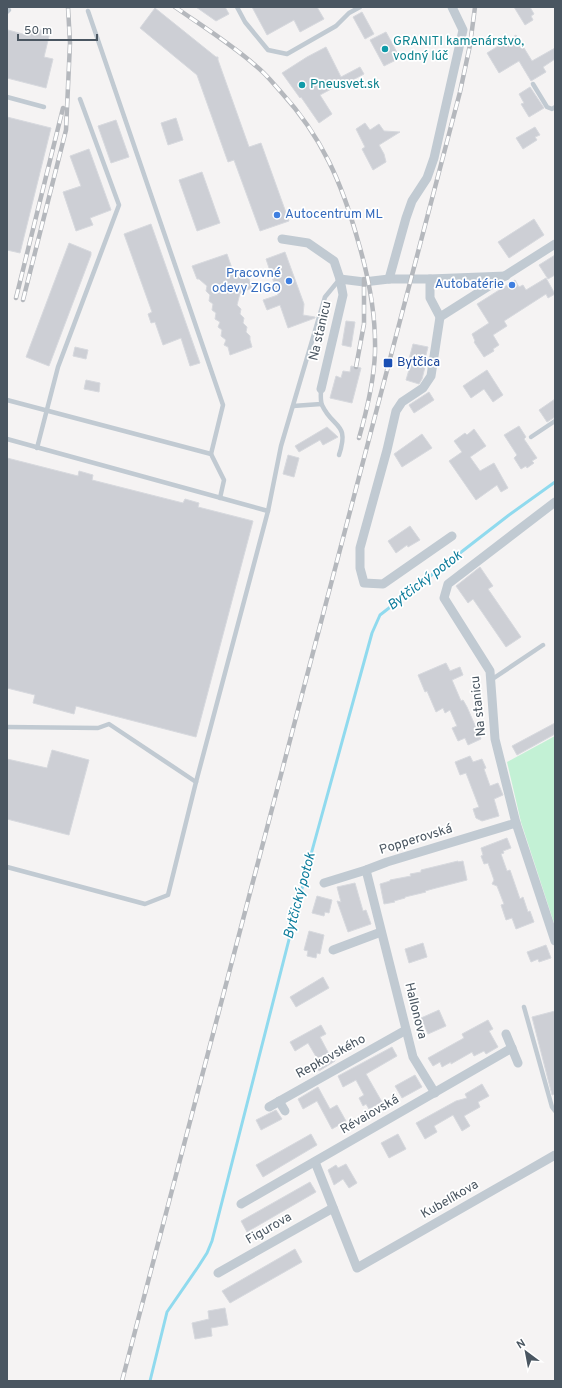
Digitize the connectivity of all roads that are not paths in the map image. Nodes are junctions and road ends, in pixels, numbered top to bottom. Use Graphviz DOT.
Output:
graph roads {
  1 [pos="237,7"];
  2 [pos="360,7"];
  3 [pos="452,7"];
  4 [pos="88,12"];
  5 [pos="533,84"];
  6 [pos="7,97"];
  7 [pos="80,98"];
  8 [pos="44,107"];
  9 [pos="555,107"];
  10 [pos="282,239"];
  11 [pos="555,244"];
  12 [pos="506,276"];
  13 [pos="340,279"];
  14 [pos="389,279"];
  15 [pos="430,279"];
  16 [pos="440,317"];
  17 [pos="321,389"];
  18 [pos="7,400"];
  19 [pos="321,404"];
  20 [pos="293,406"];
  21 [pos="47,411"];
  22 [pos="555,421"];
  23 [pos="531,437"];
  24 [pos="7,439"];
  25 [pos="37,448"];
  26 [pos="211,454"];
  27 [pos="339,455"];
  28 [pos="220,498"];
  29 [pos="555,502"];
  30 [pos="268,511"];
  31 [pos="452,536"];
  32 [pos="543,645"];
  33 [pos="490,681"];
  34 [pos="7,727"];
  35 [pos="196,782"];
  36 [pos="516,823"];
  37 [pos="7,868"];
  38 [pos="366,870"];
  39 [pos="324,883"];
  40 [pos="382,932"];
  41 [pos="555,941"];
  42 [pos="333,950"];
  43 [pos="524,1007"];
  44 [pos="406,1030"];
  45 [pos="506,1034"];
  46 [pos="512,1048"];
  47 [pos="518,1063"];
  48 [pos="434,1093"];
  49 [pos="279,1101"];
  50 [pos="269,1107"];
  51 [pos="285,1111"];
  52 [pos="555,1111"];
  53 [pos="555,1155"];
  54 [pos="315,1162"];
  55 [pos="241,1204"];
  56 [pos="333,1208"];
  57 [pos="218,1273"];
  1 -- 2 [label="lane"];
  3 -- 14 [label="street"];
  4 -- 26 [label="lane"];
  5 -- 9 [label="lane"];
  6 -- 8 [label="lane"];
  7 -- 21 [label="lane"];
  10 -- 13 [label="street, Na stanicu"];
  11 -- 12 [label="street"];
  12 -- 15 [label="street"];
  12 -- 16 [label="street"];
  13 -- 14 [label="street"];
  13 -- 17 [label="street, Na stanicu"];
  13 -- 20 [label="lane"];
  14 -- 15 [label="street"];
  15 -- 16 [label="street"];
  16 -- 31 [label="street"];
  17 -- 19 [label="lane"];
  18 -- 21 [label="lane"];
  19 -- 20 [label="lane"];
  19 -- 27 [label="lane"];
  20 -- 30 [label="lane"];
  21 -- 25 [label="lane"];
  21 -- 26 [label="lane"];
  22 -- 23 [label="lane"];
  24 -- 25 [label="lane"];
  25 -- 28 [label="lane"];
  26 -- 28 [label="lane"];
  28 -- 30 [label="lane"];
  29 -- 33 [label="street, Na stanicu"];
  30 -- 35 [label="lane"];
  32 -- 33 [label="lane"];
  33 -- 36 [label="street, Na stanicu"];
  34 -- 35 [label="lane"];
  35 -- 37 [label="lane"];
  36 -- 38 [label="street, Popperovská"];
  36 -- 41 [label="street, Na stanicu"];
  38 -- 39 [label="street, Popperovská"];
  38 -- 40 [label="street, Hallonova"];
  40 -- 42 [label="street"];
  40 -- 44 [label="street, Hallonova"];
  43 -- 52 [label="lane"];
  44 -- 48 [label="street, Hallonova"];
  44 -- 49 [label="street, Repkovského"];
  45 -- 46 [label="street"];
  46 -- 47 [label="street"];
  46 -- 48 [label="street, Révaiovská"];
  48 -- 54 [label="street, Révaiovská"];
  49 -- 50 [label="street, Repkovského"];
  49 -- 51 [label="street"];
  53 -- 56 [label="street, Kubelíkova"];
  54 -- 55 [label="street, Révaiovská"];
  54 -- 56 [label="street"];
  56 -- 57 [label="street, Figurova"];
}
